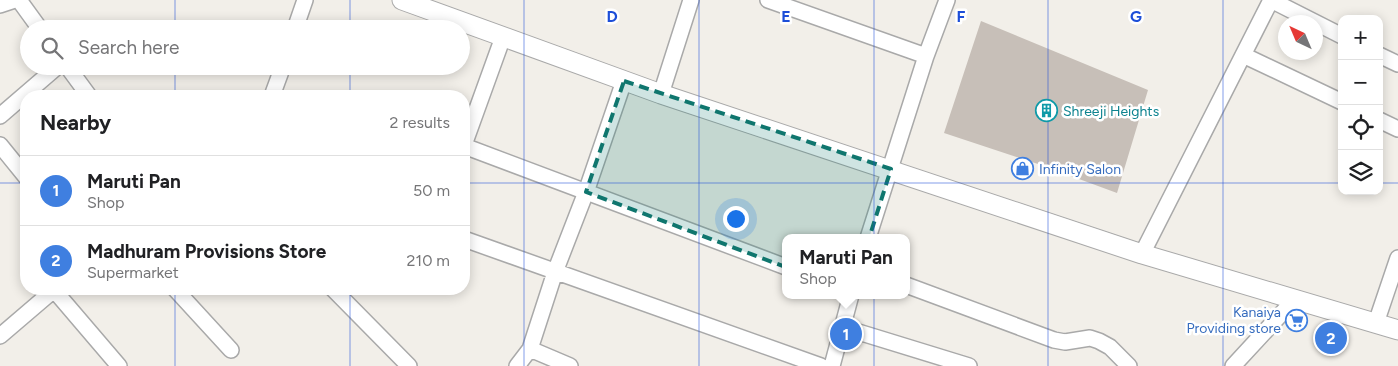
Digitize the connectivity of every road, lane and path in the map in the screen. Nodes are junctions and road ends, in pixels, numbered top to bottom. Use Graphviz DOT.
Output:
graph roads {
  1 [pos="14,0"];
  2 [pos="19,0"];
  3 [pos="305,0"];
  4 [pos="402,0"];
  5 [pos="691,0"];
  6 [pos="768,0"];
  7 [pos="947,0"];
  8 [pos="0,5"];
  9 [pos="33,20"];
  10 [pos="298,20"];
  11 [pos="458,20"];
  12 [pos="470,24"];
  13 [pos="1338,34"];
  14 [pos="503,36"];
  15 [pos="1243,55"];
  16 [pos="926,56"];
  17 [pos="1383,57"];
  18 [pos="1398,64"];
  19 [pos="48,75"];
  20 [pos="74,75"];
  21 [pos="280,75"];
  22 [pos="624,81"];
  23 [pos="30,90"];
  24 [pos="85,90"];
  25 [pos="274,90"];
  26 [pos="661,94"];
  27 [pos="20,99"];
  28 [pos="1338,100"];
  29 [pos="0,116"];
  30 [pos="1383,122"];
  31 [pos="470,129"];
  32 [pos="1398,129"];
  33 [pos="0,145"];
  34 [pos="470,148"];
  35 [pos="20,169"];
  36 [pos="891,169"];
  37 [pos="586,192"];
  38 [pos="869,234"];
  39 [pos="470,241"];
  40 [pos="1142,254"];
  41 [pos="1398,258"];
  42 [pos="782,266"];
  43 [pos="555,272"];
  44 [pos="910,286"];
  45 [pos="48,295"];
  46 [pos="60,295"];
  47 [pos="181,295"];
  48 [pos="339,295"];
  49 [pos="850,299"];
  50 [pos="1295,299"];
  51 [pos="1376,323"];
  52 [pos="842,327"];
  53 [pos="1398,330"];
  54 [pos="0,336"];
  55 [pos="530,349"];
  56 [pos="231,350"];
  57 [pos="119,366"];
  58 [pos="409,366"];
  59 [pos="516,366"];
  60 [pos="570,366"];
  61 [pos="821,366"];
  62 [pos="832,366"];
  63 [pos="969,366"];
  64 [pos="1129,366"];
  65 [pos="1233,366"];
  1 -- 8 [label="street"];
  2 -- 9 [label="street"];
  3 -- 10 [label="street"];
  4 -- 11 [label="street"];
  5 -- 26 [label="street"];
  6 -- 16 [label="street"];
  7 -- 16 [label="street"];
  12 -- 14 [label="street"];
  13 -- 15 [label="street"];
  14 -- 22 [label="street"];
  14 -- 31 [label="street"];
  15 -- 28 [label="street"];
  15 -- 40 [label="street"];
  16 -- 36 [label="street"];
  17 -- 18 [label="street"];
  19 -- 23 [label="street"];
  20 -- 24 [label="street"];
  21 -- 25 [label="street"];
  22 -- 26 [label="street"];
  22 -- 37 [label="street"];
  26 -- 36 [label="street"];
  27 -- 29 [label="street"];
  30 -- 32 [label="street"];
  33 -- 35 [label="street"];
  34 -- 37 [label="street"];
  36 -- 38 [label="street"];
  36 -- 40 [label="street"];
  37 -- 42 [label="street"];
  37 -- 43 [label="street"];
  39 -- 43 [label="street"];
  40 -- 50 [label="street"];
  41 -- 51 [label="street"];
  43 -- 55 [label="street"];
  43 -- 61 [label="street"];
  44 -- 64 [label="street"];
  45 -- 54 [label="street"];
  46 -- 57 [label="street"];
  47 -- 56 [label="street"];
  48 -- 58 [label="street"];
  49 -- 52 [label="street"];
  50 -- 51 [label="street"];
  50 -- 65 [label="street"];
  51 -- 53 [label="street"];
  52 -- 62 [label="street"];
  52 -- 63 [label="street"];
  55 -- 59 [label="street"];
  55 -- 60 [label="street"];
}
